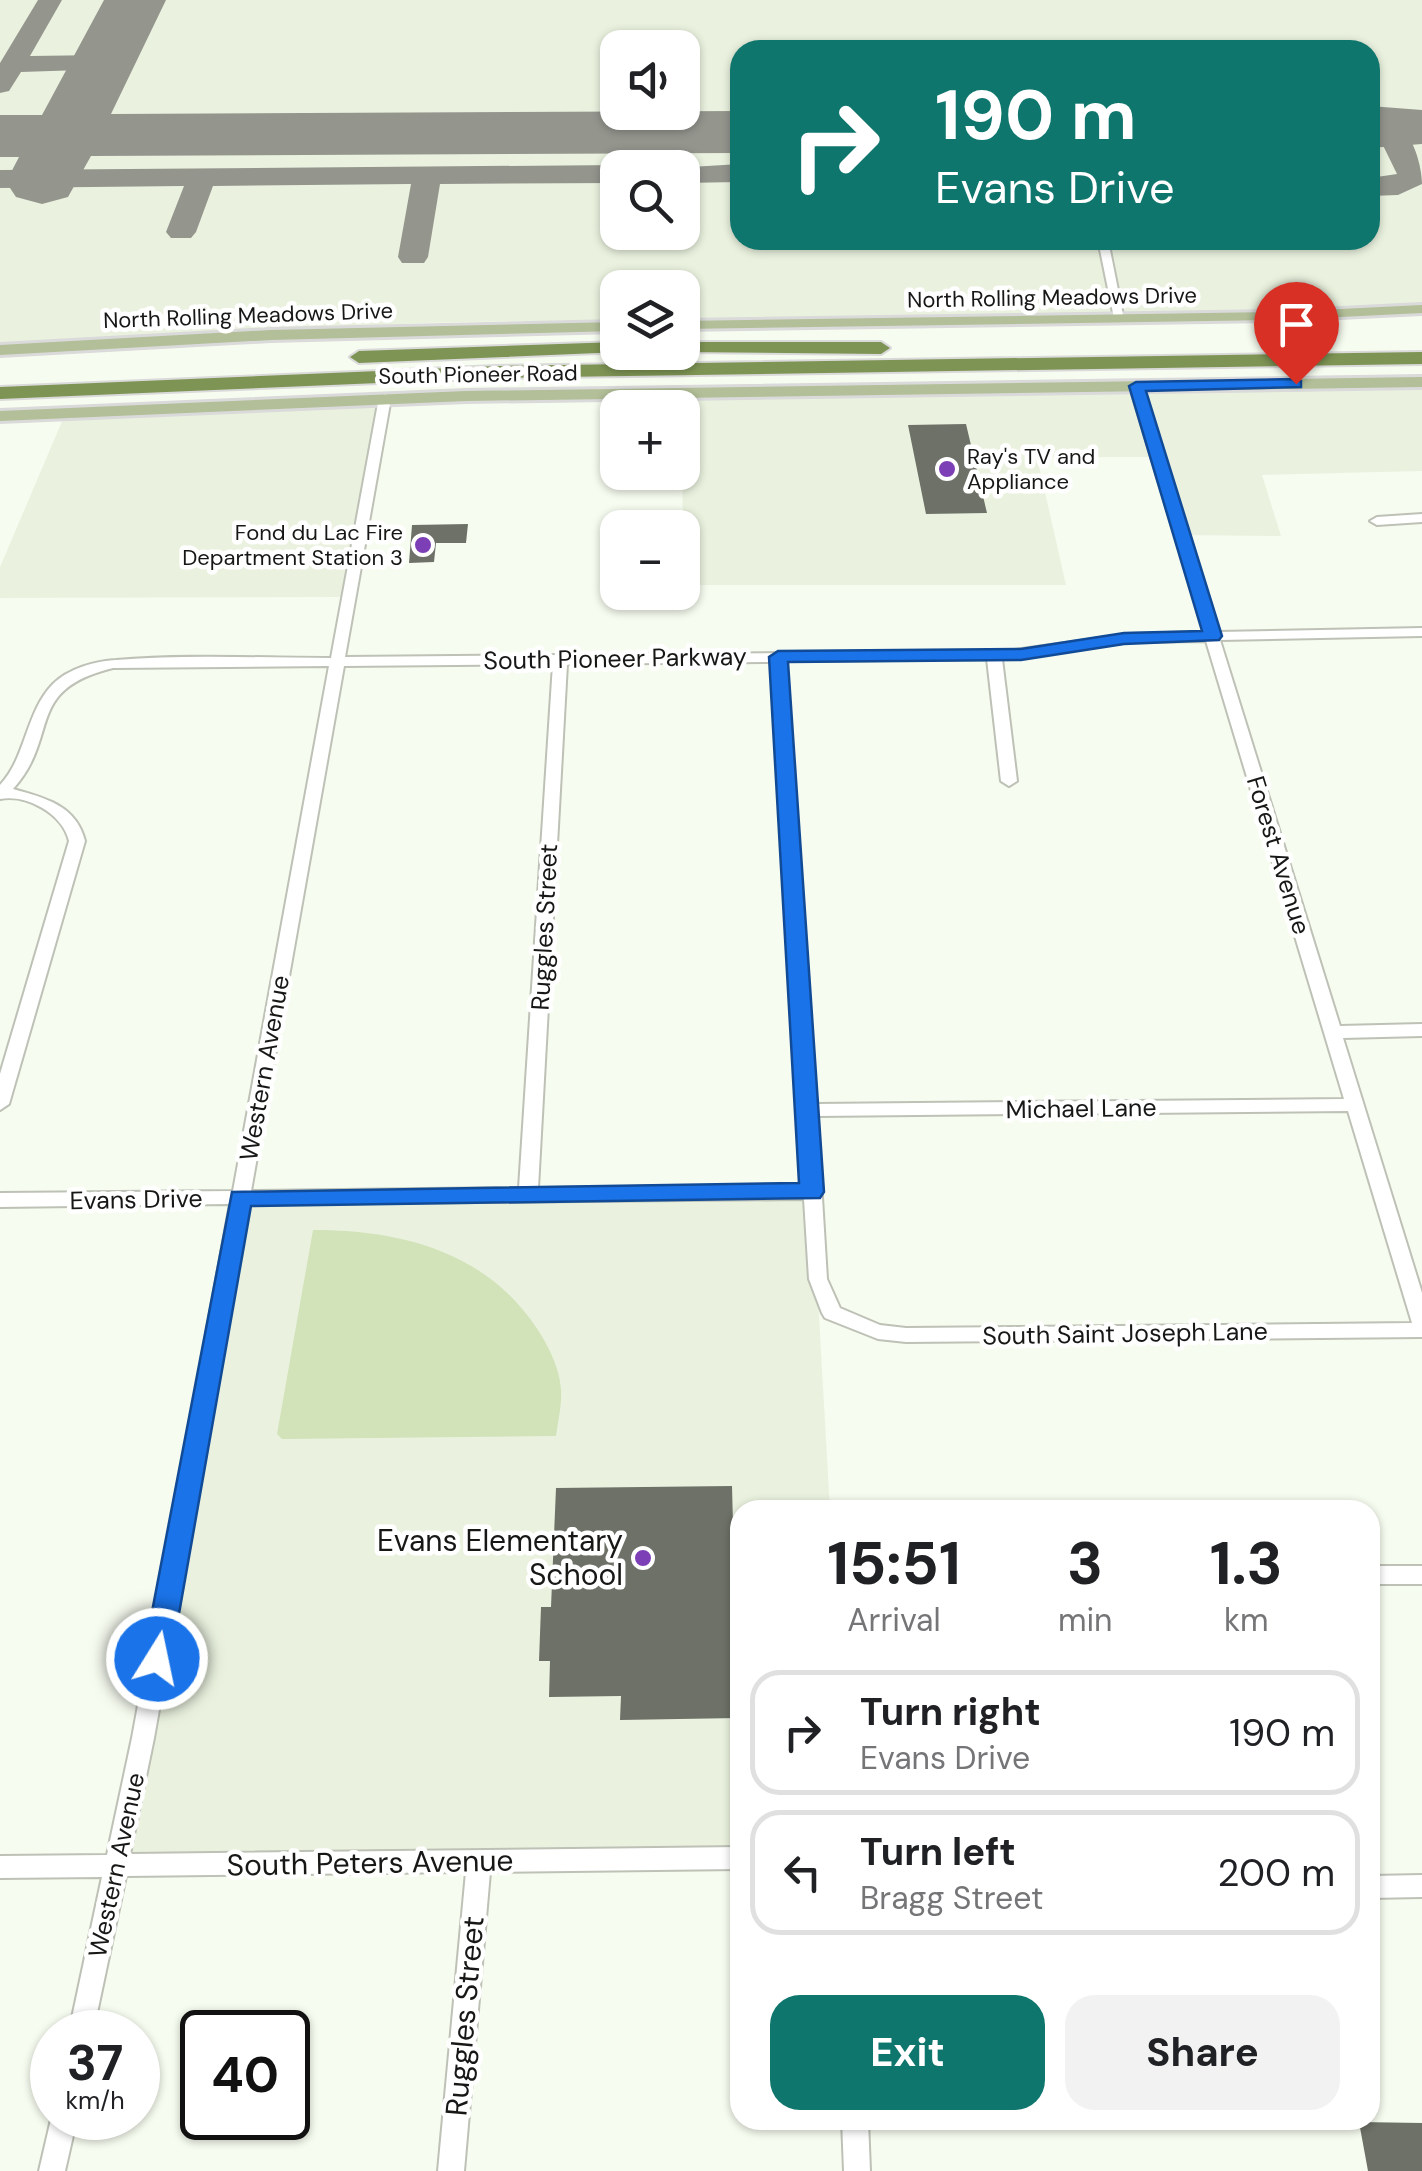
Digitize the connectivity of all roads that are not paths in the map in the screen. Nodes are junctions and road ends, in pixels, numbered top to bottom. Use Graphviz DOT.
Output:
graph roads {
  1 [pos="1104,250"];
  2 [pos="1422,308"];
  3 [pos="1120,318"];
  4 [pos="700,325"];
  5 [pos="600,326"];
  6 [pos="1422,340"];
  7 [pos="700,348"];
  8 [pos="600,349"];
  9 [pos="0,350"];
  10 [pos="338,358"];
  11 [pos="1422,358"];
  12 [pos="84,369"];
  13 [pos="0,374"];
  14 [pos="1422,382"];
  15 [pos="1136,386"];
  16 [pos="0,394"];
  17 [pos="385,398"];
  18 [pos="0,416"];
  19 [pos="1422,518"];
  20 [pos="1377,521"];
  21 [pos="1422,632"];
  22 [pos="1212,636"];
  23 [pos="994,655"];
  24 [pos="778,657"];
  25 [pos="560,659"];
  26 [pos="338,661"];
  27 [pos="1009,781"];
  28 [pos="2,793"];
  29 [pos="1422,1030"];
  30 [pos="1333,1032"];
  31 [pos="0,1104"];
  32 [pos="1355,1105"];
  33 [pos="806,1110"];
  34 [pos="812,1192"];
  35 [pos="528,1195"];
  36 [pos="240,1198"];
  37 [pos="0,1200"];
  38 [pos="1422,1327"];
  39 [pos="1380,1575"];
  40 [pos="1422,1575"];
  41 [pos="730,1858"];
  42 [pos="479,1861"];
  43 [pos="116,1866"];
  44 [pos="0,1867"];
  45 [pos="1422,1886"];
  46 [pos="1380,1887"];
  47 [pos="86,2010"];
  48 [pos="856,2130"];
  49 [pos="59,2140"];
  50 [pos="52,2171"];
  51 [pos="451,2171"];
  52 [pos="856,2171"];
  1 -- 3 [label="street"];
  2 -- 3 [label="main road, North Rolling Meadows Drive"];
  3 -- 4 [label="main road, North Rolling Meadows Drive"];
  5 -- 9 [label="main road, North Rolling Meadows Drive"];
  6 -- 7 [label="highway"];
  8 -- 10 [label="highway"];
  11 -- 16 [label="highway"];
  12 -- 13 [label="highway"];
  14 -- 15 [label="main road, South Pioneer Road"];
  15 -- 17 [label="main road, South Pioneer Road"];
  15 -- 22 [label="street, Forest Avenue"];
  17 -- 18 [label="main road, South Pioneer Road"];
  17 -- 26 [label="street, Western Avenue"];
  19 -- 20 [label="street"];
  21 -- 22 [label="street, South Pioneer Parkway"];
  22 -- 23 [label="street, South Pioneer Parkway"];
  22 -- 30 [label="street, Forest Avenue"];
  23 -- 24 [label="street, South Pioneer Parkway"];
  23 -- 27 [label="street"];
  24 -- 25 [label="street, South Pioneer Parkway"];
  24 -- 33 [label="street"];
  25 -- 26 [label="street, South Pioneer Parkway"];
  25 -- 35 [label="street, Ruggles Street"];
  26 -- 28 [label="street, South Pioneer Parkway"];
  26 -- 36 [label="street, Western Avenue"];
  28 -- 31 [label="street"];
  29 -- 30 [label="street"];
  30 -- 32 [label="street, Forest Avenue"];
  32 -- 33 [label="street, Michael Lane"];
  32 -- 38 [label="street, Forest Avenue"];
  33 -- 34 [label="street"];
  34 -- 35 [label="street, Evans Drive"];
  34 -- 38 [label="street, South Saint Joseph Lane"];
  35 -- 36 [label="street, Evans Drive"];
  36 -- 37 [label="street, Evans Drive"];
  36 -- 43 [label="street, Western Avenue"];
  39 -- 40 [label="street"];
  41 -- 42 [label="street, South Peters Avenue"];
  42 -- 43 [label="street, South Peters Avenue"];
  42 -- 51 [label="street, Ruggles Street"];
  43 -- 44 [label="street, South Peters Avenue"];
  43 -- 47 [label="street, Western Avenue"];
  45 -- 46 [label="street"];
  48 -- 52 [label="street"];
  49 -- 50 [label="street"];
}
